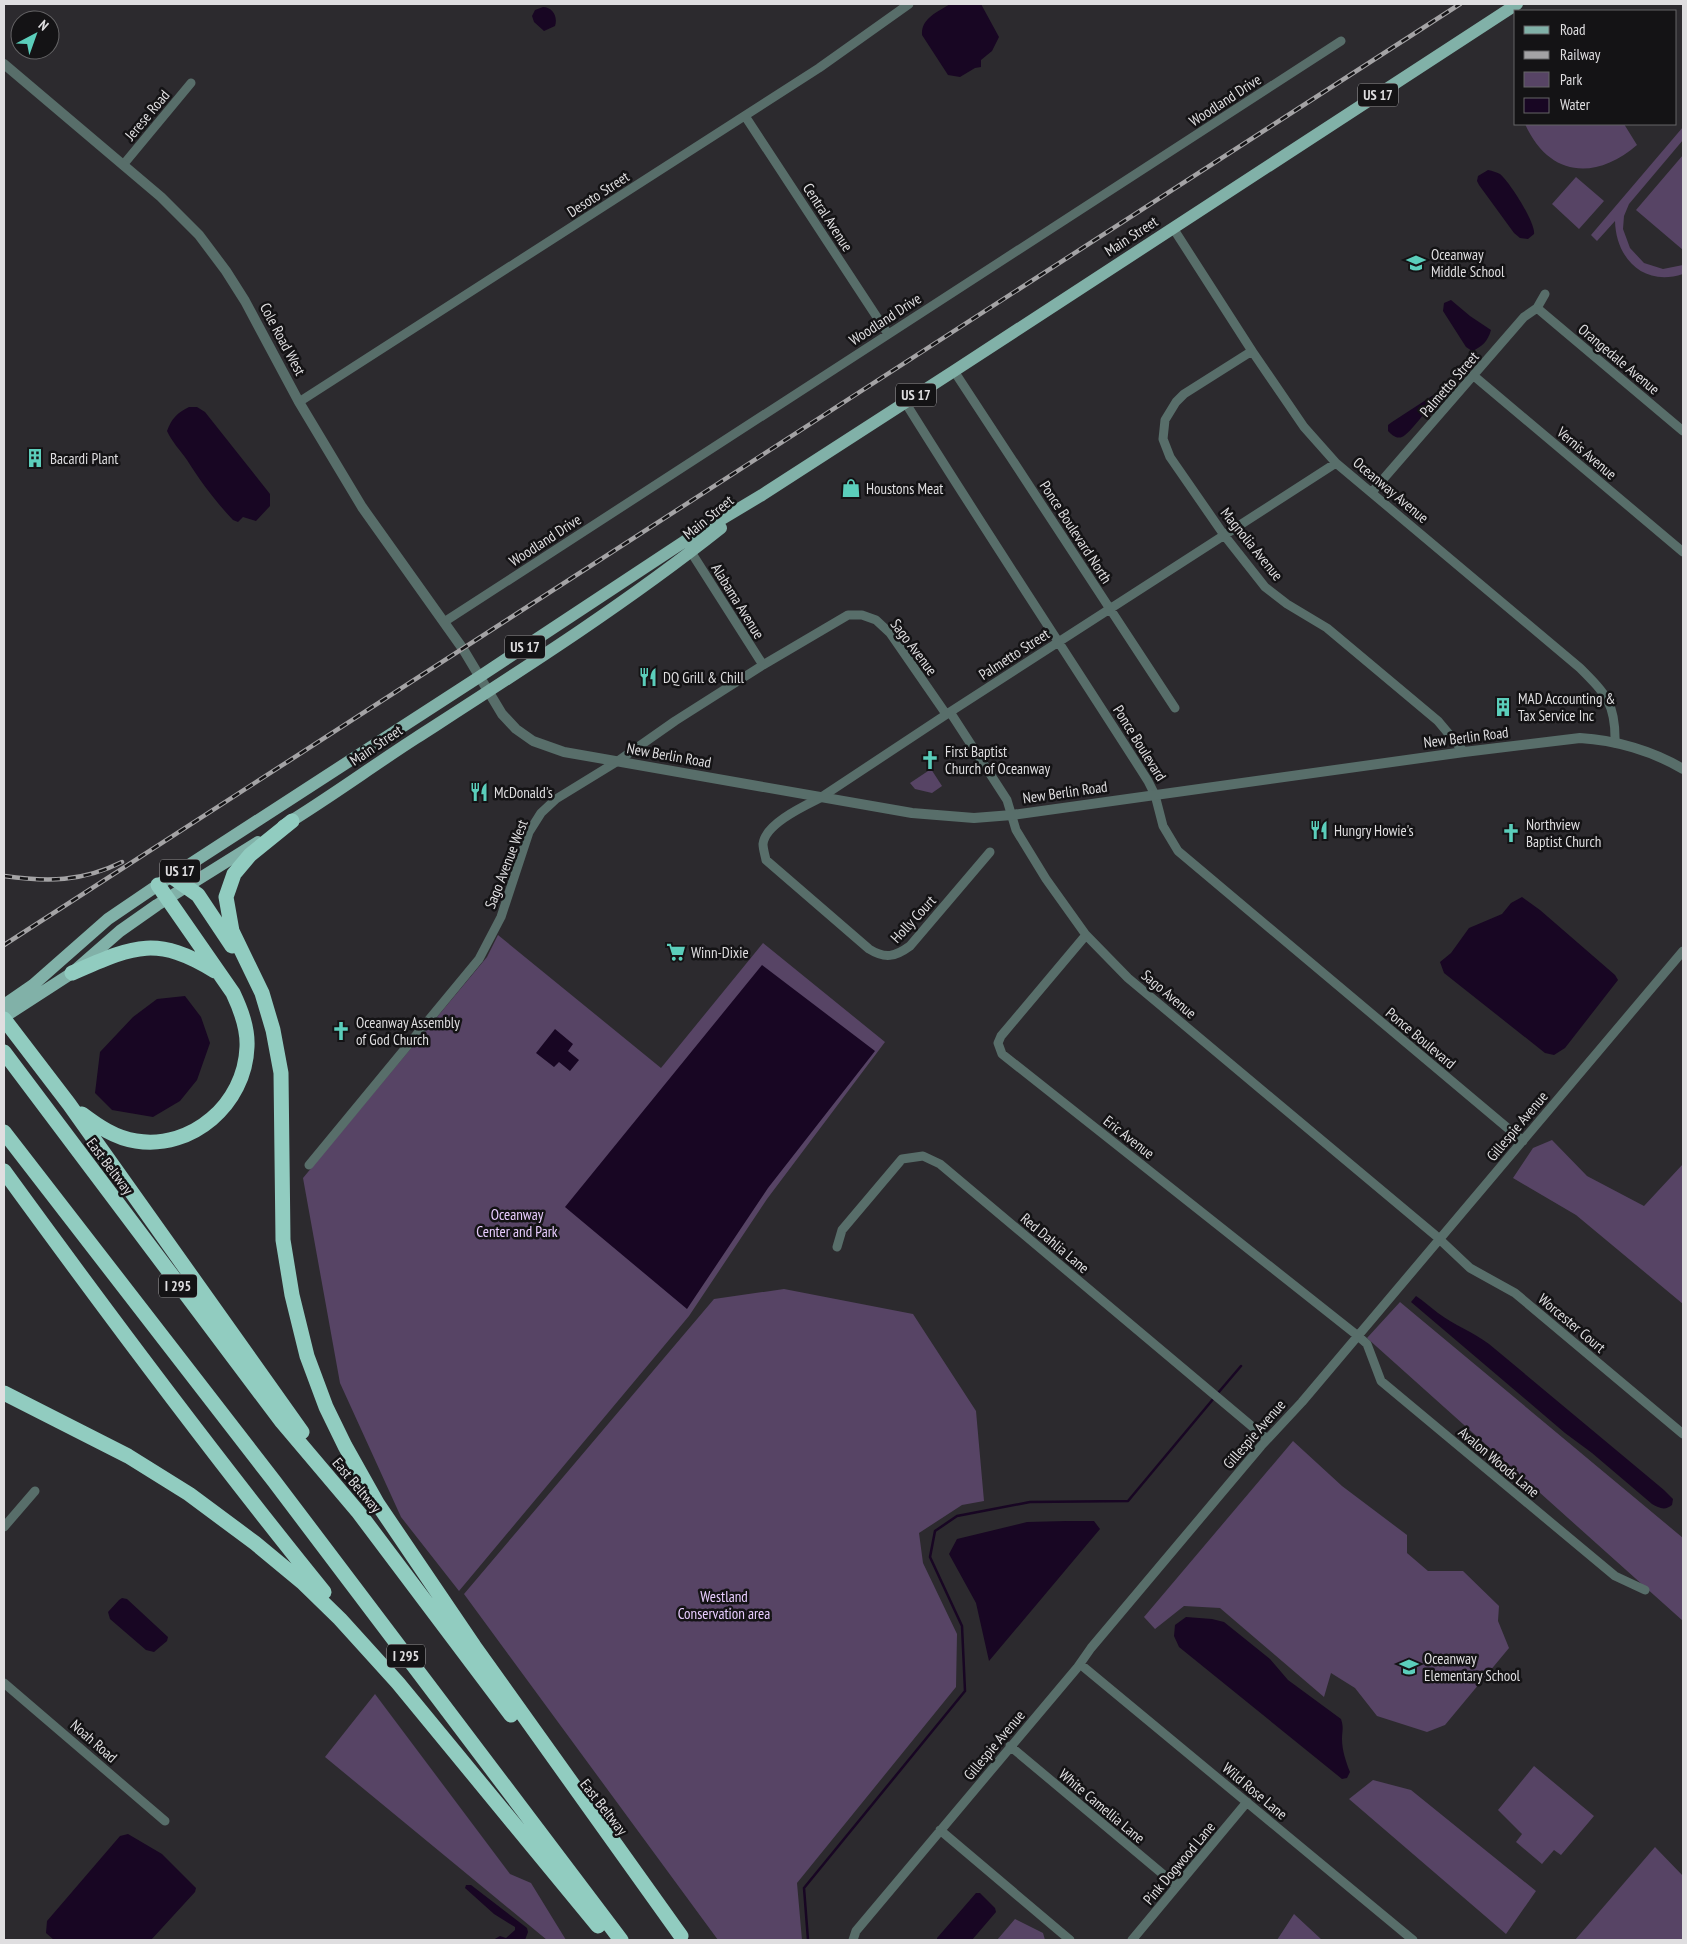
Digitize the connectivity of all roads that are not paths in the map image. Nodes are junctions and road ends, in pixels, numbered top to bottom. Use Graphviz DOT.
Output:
graph roads {
  1 [pos="909,4"];
  2 [pos="1517,4"];
  3 [pos="1341,42"];
  4 [pos="4,64"];
  5 [pos="191,83"];
  6 [pos="745,116"];
  7 [pos="123,166"];
  8 [pos="1173,228"];
  9 [pos="1545,294"];
  10 [pos="1537,308"];
  11 [pos="888,334"];
  12 [pos="1252,351"];
  13 [pos="954,370"];
  14 [pos="1474,376"];
  15 [pos="299,402"];
  16 [pos="905,402"];
  17 [pos="1683,431"];
  18 [pos="1336,462"];
  19 [pos="1372,492"];
  20 [pos="762,495"];
  21 [pos="1224,535"];
  22 [pos="691,552"];
  23 [pos="1683,552"];
  24 [pos="1109,609"];
  25 [pos="848,615"];
  26 [pos="444,622"];
  27 [pos="1059,641"];
  28 [pos="763,665"];
  29 [pos="480,677"];
  30 [pos="488,692"];
  31 [pos="1175,708"];
  32 [pos="948,713"];
  33 [pos="1615,743"];
  34 [pos="1464,752"];
  35 [pos="618,761"];
  36 [pos="1683,769"];
  37 [pos="1155,795"];
  38 [pos="820,798"];
  39 [pos="1012,814"];
  40 [pos="292,821"];
  41 [pos="990,852"];
  42 [pos="164,881"];
  43 [pos="185,887"];
  44 [pos="797,887"];
  45 [pos="168,898"];
  46 [pos="1086,935"];
  47 [pos="1683,951"];
  48 [pos="72,972"];
  49 [pos="219,973"];
  50 [pos="262,994"];
  51 [pos="4,1004"];
  52 [pos="4,1018"];
  53 [pos="4,1053"];
  54 [pos="69,1104"];
  55 [pos="4,1132"];
  56 [pos="1523,1141"];
  57 [pos="309,1165"];
  58 [pos="4,1171"];
  59 [pos="1439,1239"];
  60 [pos="837,1247"];
  61 [pos="1358,1336"];
  62 [pos="4,1393"];
  63 [pos="1683,1434"];
  64 [pos="1267,1439"];
  65 [pos="35,1491"];
  66 [pos="359,1513"];
  67 [pos="4,1527"];
  68 [pos="1645,1590"];
  69 [pos="1080,1664"];
  70 [pos="4,1683"];
  71 [pos="398,1683"];
  72 [pos="1010,1746"];
  73 [pos="1247,1802"];
  74 [pos="165,1821"];
  75 [pos="940,1830"];
  76 [pos="1177,1886"];
  77 [pos="682,1938"];
  78 [pos="610,1940"];
  79 [pos="621,1940"];
  80 [pos="853,1940"];
  81 [pos="1070,1940"];
  82 [pos="1132,1940"];
  83 [pos="1413,1940"];
  1 -- 6 [label="street, Desoto Street"];
  2 -- 8 [label="main road, Main Street / US 17"];
  3 -- 11 [label="street, Woodland Drive"];
  4 -- 7 [label="street, Cole Road West"];
  5 -- 7 [label="street, Jerese Road"];
  6 -- 11 [label="street, Central Avenue"];
  6 -- 15 [label="street, Desoto Street"];
  7 -- 15 [label="street, Cole Road West"];
  8 -- 12 [label="street, Oceanway Avenue"];
  8 -- 13 [label="main road, Main Street / US 17"];
  9 -- 10 [label="street, Palmetto Street"];
  10 -- 14 [label="street, Palmetto Street"];
  10 -- 17 [label="street, Orangedale Avenue"];
  11 -- 26 [label="street, Woodland Drive"];
  12 -- 18 [label="street, Oceanway Avenue"];
  12 -- 21 [label="street, Magnolia Avenue"];
  13 -- 16 [label="main road, Main Street / US 17"];
  13 -- 24 [label="street, Ponce Boulevard North"];
  14 -- 19 [label="street, Palmetto Street"];
  14 -- 23 [label="street, Vernis Avenue"];
  15 -- 26 [label="street, Cole Road West"];
  16 -- 20 [label="main road, Main Street / US 17"];
  16 -- 27 [label="street, Ponce Boulevard"];
  18 -- 19 [label="street, Oceanway Avenue"];
  18 -- 21 [label="street, Palmetto Street"];
  19 -- 33 [label="street, Oceanway Avenue"];
  20 -- 22 [label="main road, Main Street / US 17"];
  20 -- 29 [label="main road, Main Street / US 17"];
  21 -- 24 [label="street, Palmetto Street"];
  21 -- 34 [label="street, Magnolia Avenue"];
  22 -- 28 [label="street, Alabama Avenue"];
  22 -- 30 [label="main road, Main Street / US 17"];
  24 -- 27 [label="street, Palmetto Street"];
  24 -- 31 [label="street, Ponce Boulevard North"];
  25 -- 28 [label="street, Sago Avenue West"];
  25 -- 32 [label="street, Sago Avenue"];
  26 -- 29 [label="street, Cole Road West"];
  27 -- 32 [label="street, Palmetto Street"];
  27 -- 37 [label="street, Ponce Boulevard"];
  28 -- 35 [label="street, Sago Avenue West"];
  29 -- 30 [label="street, New Berlin Road"];
  29 -- 42 [label="main road, Main Street / US 17"];
  30 -- 35 [label="street, New Berlin Road"];
  30 -- 40 [label="main road, Main Street / US 17"];
  32 -- 38 [label="street, Palmetto Street"];
  32 -- 39 [label="street, Sago Avenue"];
  33 -- 34 [label="street, New Berlin Road"];
  33 -- 36 [label="street, New Berlin Road"];
  34 -- 37 [label="street, New Berlin Road"];
  35 -- 38 [label="street, New Berlin Road"];
  35 -- 57 [label="street, Sago Avenue West"];
  37 -- 39 [label="street, New Berlin Road"];
  37 -- 56 [label="street, Ponce Boulevard"];
  38 -- 39 [label="street, New Berlin Road"];
  38 -- 44 [label="street, Palmetto Street"];
  39 -- 46 [label="street, Sago Avenue"];
  40 -- 43 [label="main road, Main Street / US 17"];
  40 -- 50 [label="highway"];
  41 -- 44 [label="street, Holly Court"];
  42 -- 43 [label="highway"];
  42 -- 45 [label="highway"];
  42 -- 51 [label="main road, Main Street / US 17"];
  43 -- 45 [label="main road, Main Street / US 17"];
  43 -- 50 [label="highway"];
  45 -- 48 [label="main road, Main Street / US 17"];
  45 -- 49 [label="highway"];
  46 -- 59 [label="street, Sago Avenue"];
  46 -- 61 [label="street, Eric Avenue"];
  47 -- 56 [label="street, Gillespie Avenue"];
  48 -- 49 [label="highway"];
  48 -- 52 [label="main road, Main Street / US 17"];
  49 -- 54 [label="highway"];
  50 -- 77 [label="highway"];
  52 -- 54 [label="highway"];
  53 -- 66 [label="highway, East Beltway / I 295"];
  54 -- 66 [label="highway"];
  55 -- 79 [label="highway, I 295"];
  56 -- 59 [label="street, Gillespie Avenue"];
  58 -- 71 [label="highway"];
  59 -- 61 [label="street, Gillespie Avenue"];
  59 -- 63 [label="street, Worcester Court"];
  60 -- 64 [label="street, Red Dahlia Lane"];
  61 -- 64 [label="street, Gillespie Avenue"];
  61 -- 68 [label="street, Avalon Woods Lane"];
  62 -- 71 [label="highway"];
  64 -- 69 [label="street, Gillespie Avenue"];
  65 -- 67 [label="street"];
  66 -- 77 [label="highway, East Beltway / I 295"];
  69 -- 72 [label="street, Gillespie Avenue"];
  69 -- 73 [label="street, Wild Rose Lane"];
  70 -- 74 [label="street, Noah Road"];
  71 -- 78 [label="highway"];
  72 -- 75 [label="street, Gillespie Avenue"];
  72 -- 76 [label="street, White Camellia Lane"];
  73 -- 76 [label="street, Pink Dogwood Lane"];
  73 -- 83 [label="street, Wild Rose Lane"];
  75 -- 80 [label="street, Gillespie Avenue"];
  75 -- 81 [label="street"];
  76 -- 82 [label="street, Pink Dogwood Lane"];
}
